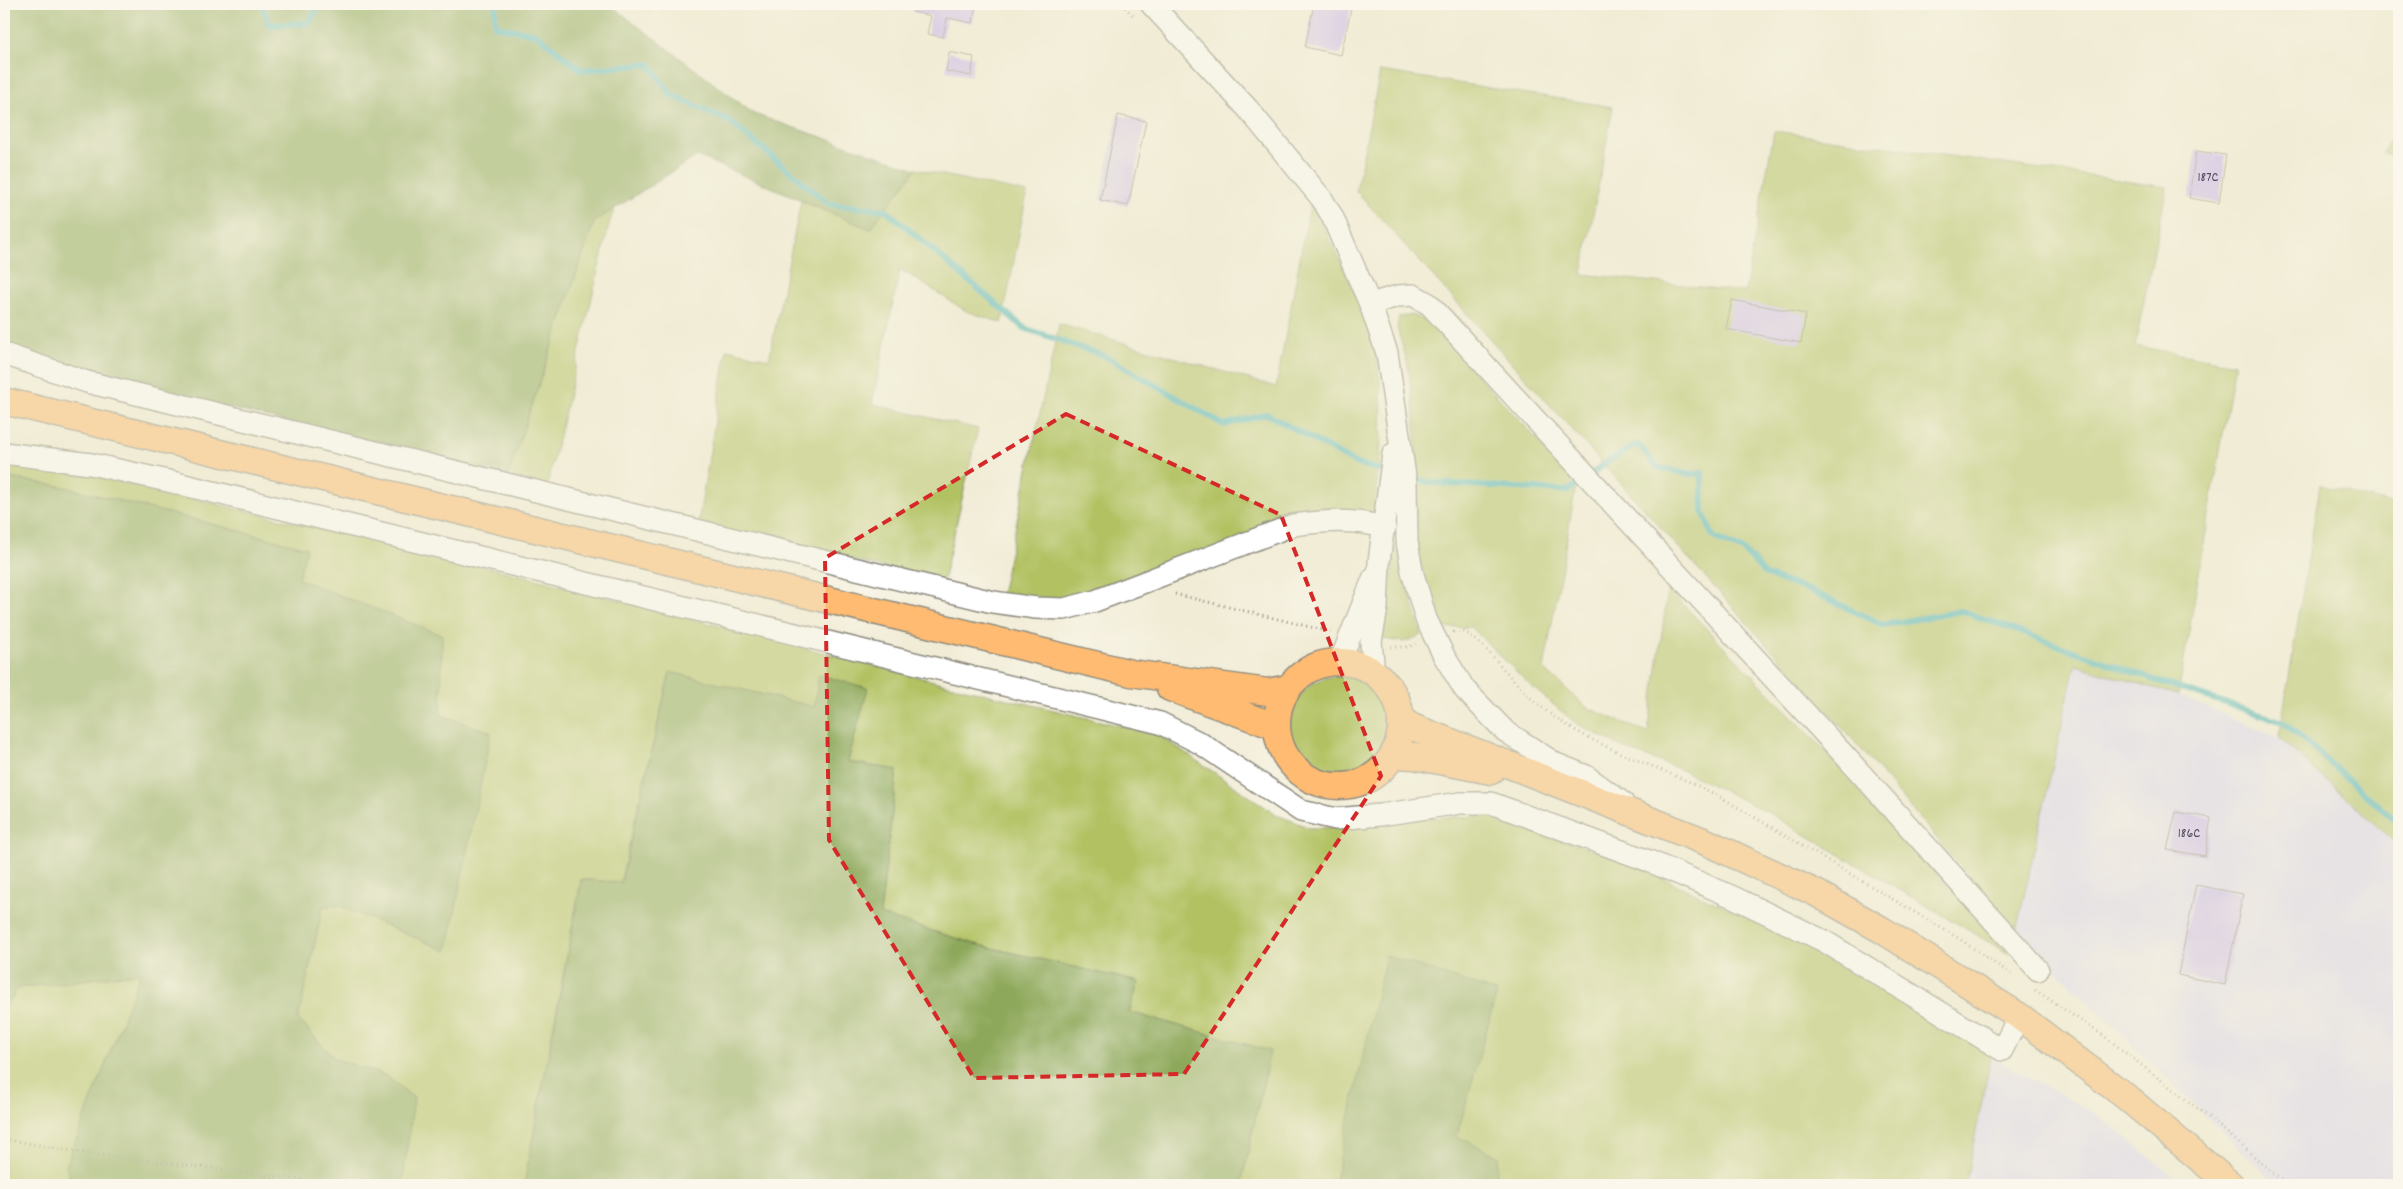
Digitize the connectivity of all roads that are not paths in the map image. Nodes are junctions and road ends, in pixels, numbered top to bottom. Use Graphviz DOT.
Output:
graph roads {
  1 [pos="1151,4"];
  2 [pos="1370,304"];
  3 [pos="4,354"];
  4 [pos="4,401"];
  5 [pos="4,454"];
  6 [pos="1398,475"];
  7 [pos="1385,528"];
  8 [pos="1380,562"];
  9 [pos="1340,662"];
  10 [pos="1374,672"];
  11 [pos="1131,673"];
  12 [pos="1288,688"];
  13 [pos="1401,719"];
  14 [pos="1277,726"];
  15 [pos="1393,755"];
  16 [pos="1550,782"];
  17 [pos="1642,816"];
  18 [pos="2038,970"];
  19 [pos="2019,1016"];
  20 [pos="2224,1182"];
  1 -- 2 [label="street"];
  2 -- 6 [label="street"];
  2 -- 18 [label="street"];
  3 -- 7 [label="street"];
  4 -- 11 [label="main road"];
  5 -- 19 [label="street"];
  6 -- 7 [label="street"];
  6 -- 17 [label="street"];
  7 -- 8 [label="street"];
  8 -- 9 [label="street"];
  8 -- 10 [label="street"];
  9 -- 10 [label="main road"];
  9 -- 12 [label="main road"];
  10 -- 13 [label="main road"];
  11 -- 12 [label="main road"];
  11 -- 14 [label="main road"];
  12 -- 14 [label="main road"];
  13 -- 15 [label="main road"];
  13 -- 16 [label="main road"];
  14 -- 15 [label="main road"];
  15 -- 16 [label="main road"];
  16 -- 17 [label="main road"];
  17 -- 19 [label="main road"];
  19 -- 20 [label="main road"];
}
